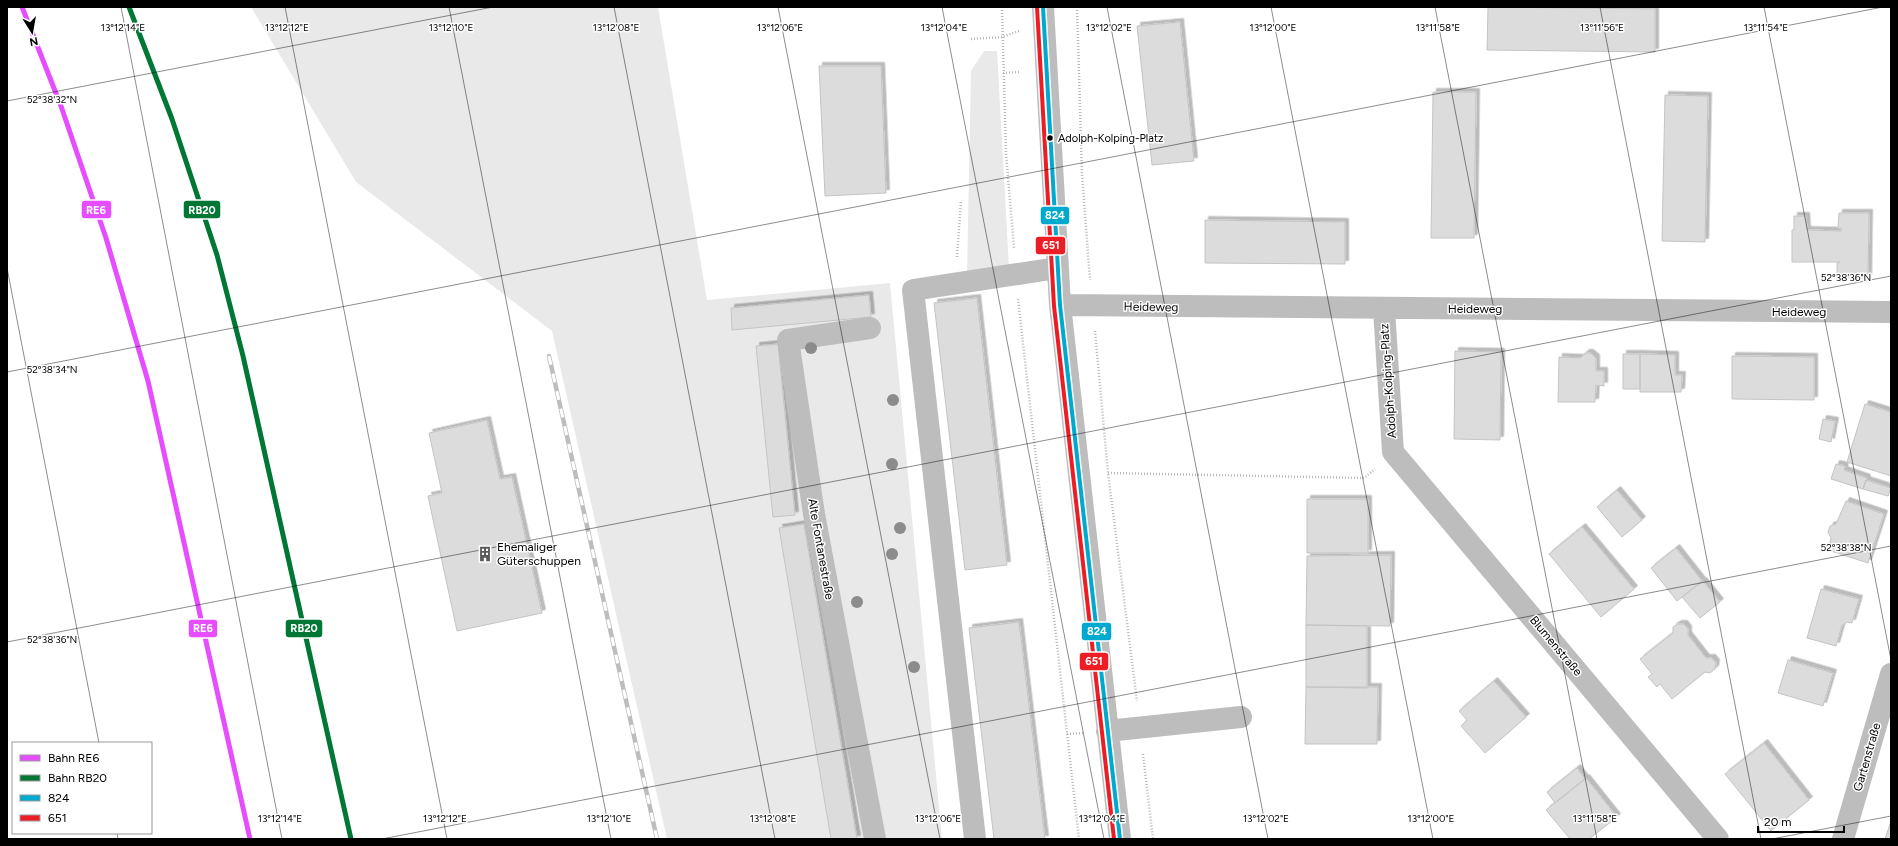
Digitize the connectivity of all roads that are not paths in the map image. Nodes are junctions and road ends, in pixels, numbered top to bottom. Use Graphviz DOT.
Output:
graph roads {
  1 [pos="1043,14"];
  2 [pos="1057,268"];
  3 [pos="1060,305"];
  4 [pos="1384,309"];
  5 [pos="1891,312"];
  6 [pos="870,328"];
  7 [pos="1393,452"];
  8 [pos="1891,674"];
  9 [pos="1241,717"];
  10 [pos="1107,731"];
  11 [pos="875,839"];
  12 [pos="975,839"];
  13 [pos="1120,839"];
  14 [pos="1718,839"];
  15 [pos="1843,839"];
  1 -- 2 [label="street"];
  2 -- 3 [label="street"];
  2 -- 12 [label="street"];
  3 -- 4 [label="street, Heideweg"];
  3 -- 10 [label="street"];
  4 -- 5 [label="street, Heideweg"];
  4 -- 7 [label="street, Adolph-Kolping-Platz"];
  6 -- 11 [label="street, Alte Fontanestraße"];
  7 -- 14 [label="street, Blumenstraße"];
  8 -- 15 [label="street, Gartenstraße"];
  9 -- 10 [label="street"];
  10 -- 13 [label="street"];
}
